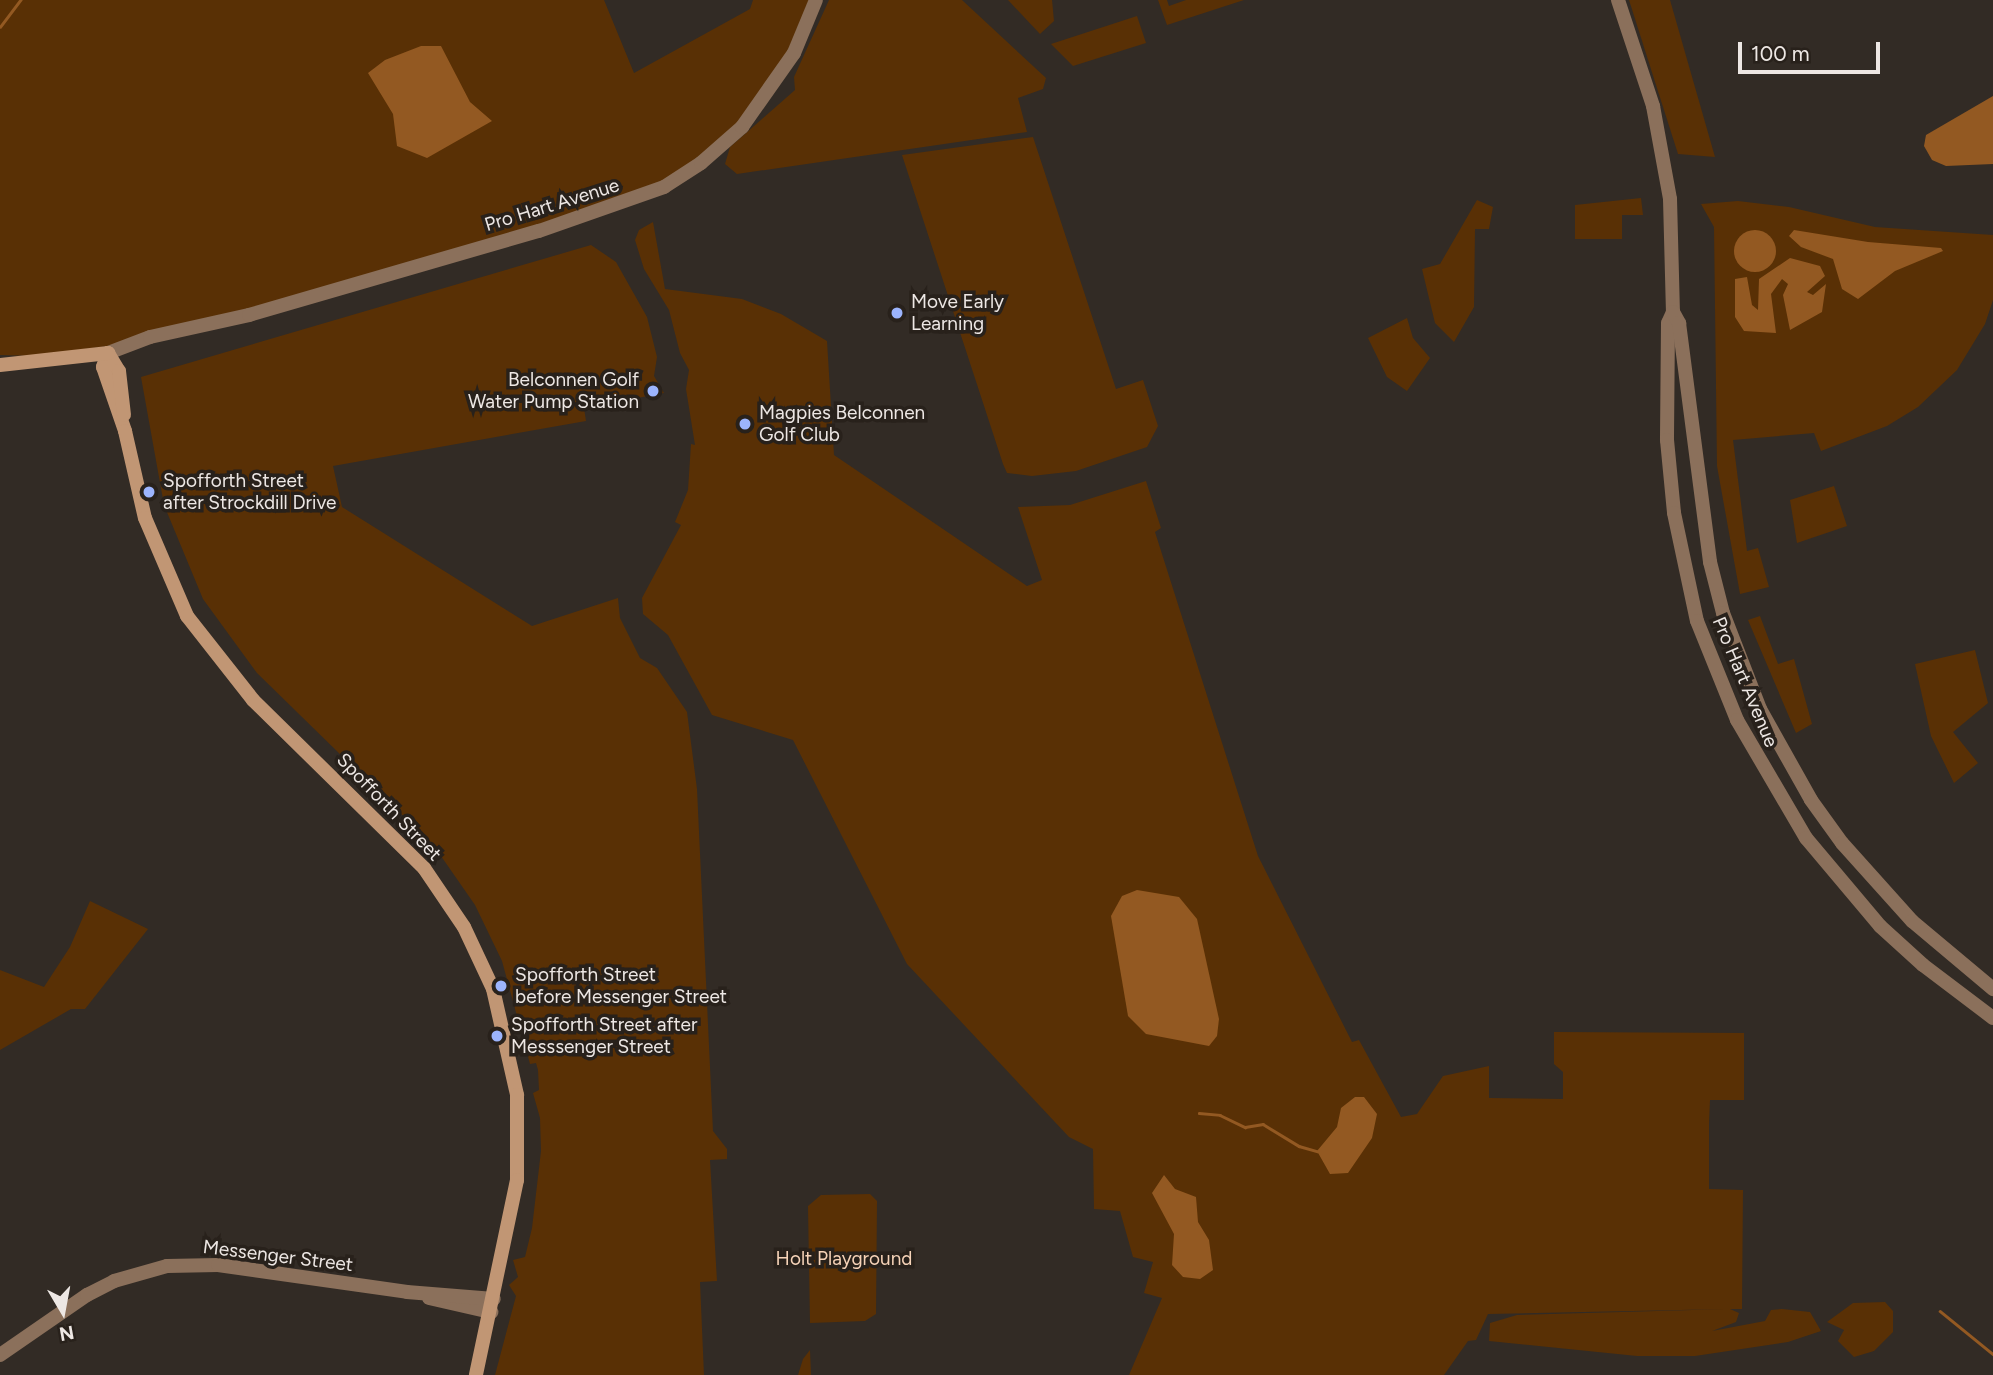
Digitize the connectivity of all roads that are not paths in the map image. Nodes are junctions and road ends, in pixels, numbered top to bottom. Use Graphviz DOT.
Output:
graph roads {
  1 [pos="816,0"];
  2 [pos="1618,0"];
  3 [pos="1673,312"];
  4 [pos="108,353"];
  5 [pos="0,365"];
  6 [pos="1993,989"];
  7 [pos="1993,1018"];
  8 [pos="492,1305"];
  9 [pos="0,1355"];
  10 [pos="476,1375"];
  1 -- 4 [label="street, Pro Hart Avenue"];
  2 -- 3 [label="street, Pro Hart Avenue"];
  3 -- 6 [label="street, Pro Hart Avenue"];
  3 -- 7 [label="street, Pro Hart Avenue"];
  4 -- 5 [label="main road"];
  4 -- 8 [label="main road, Spofforth Street"];
  8 -- 9 [label="street, Messenger Street"];
  8 -- 10 [label="main road, Spofforth Street"];
}
